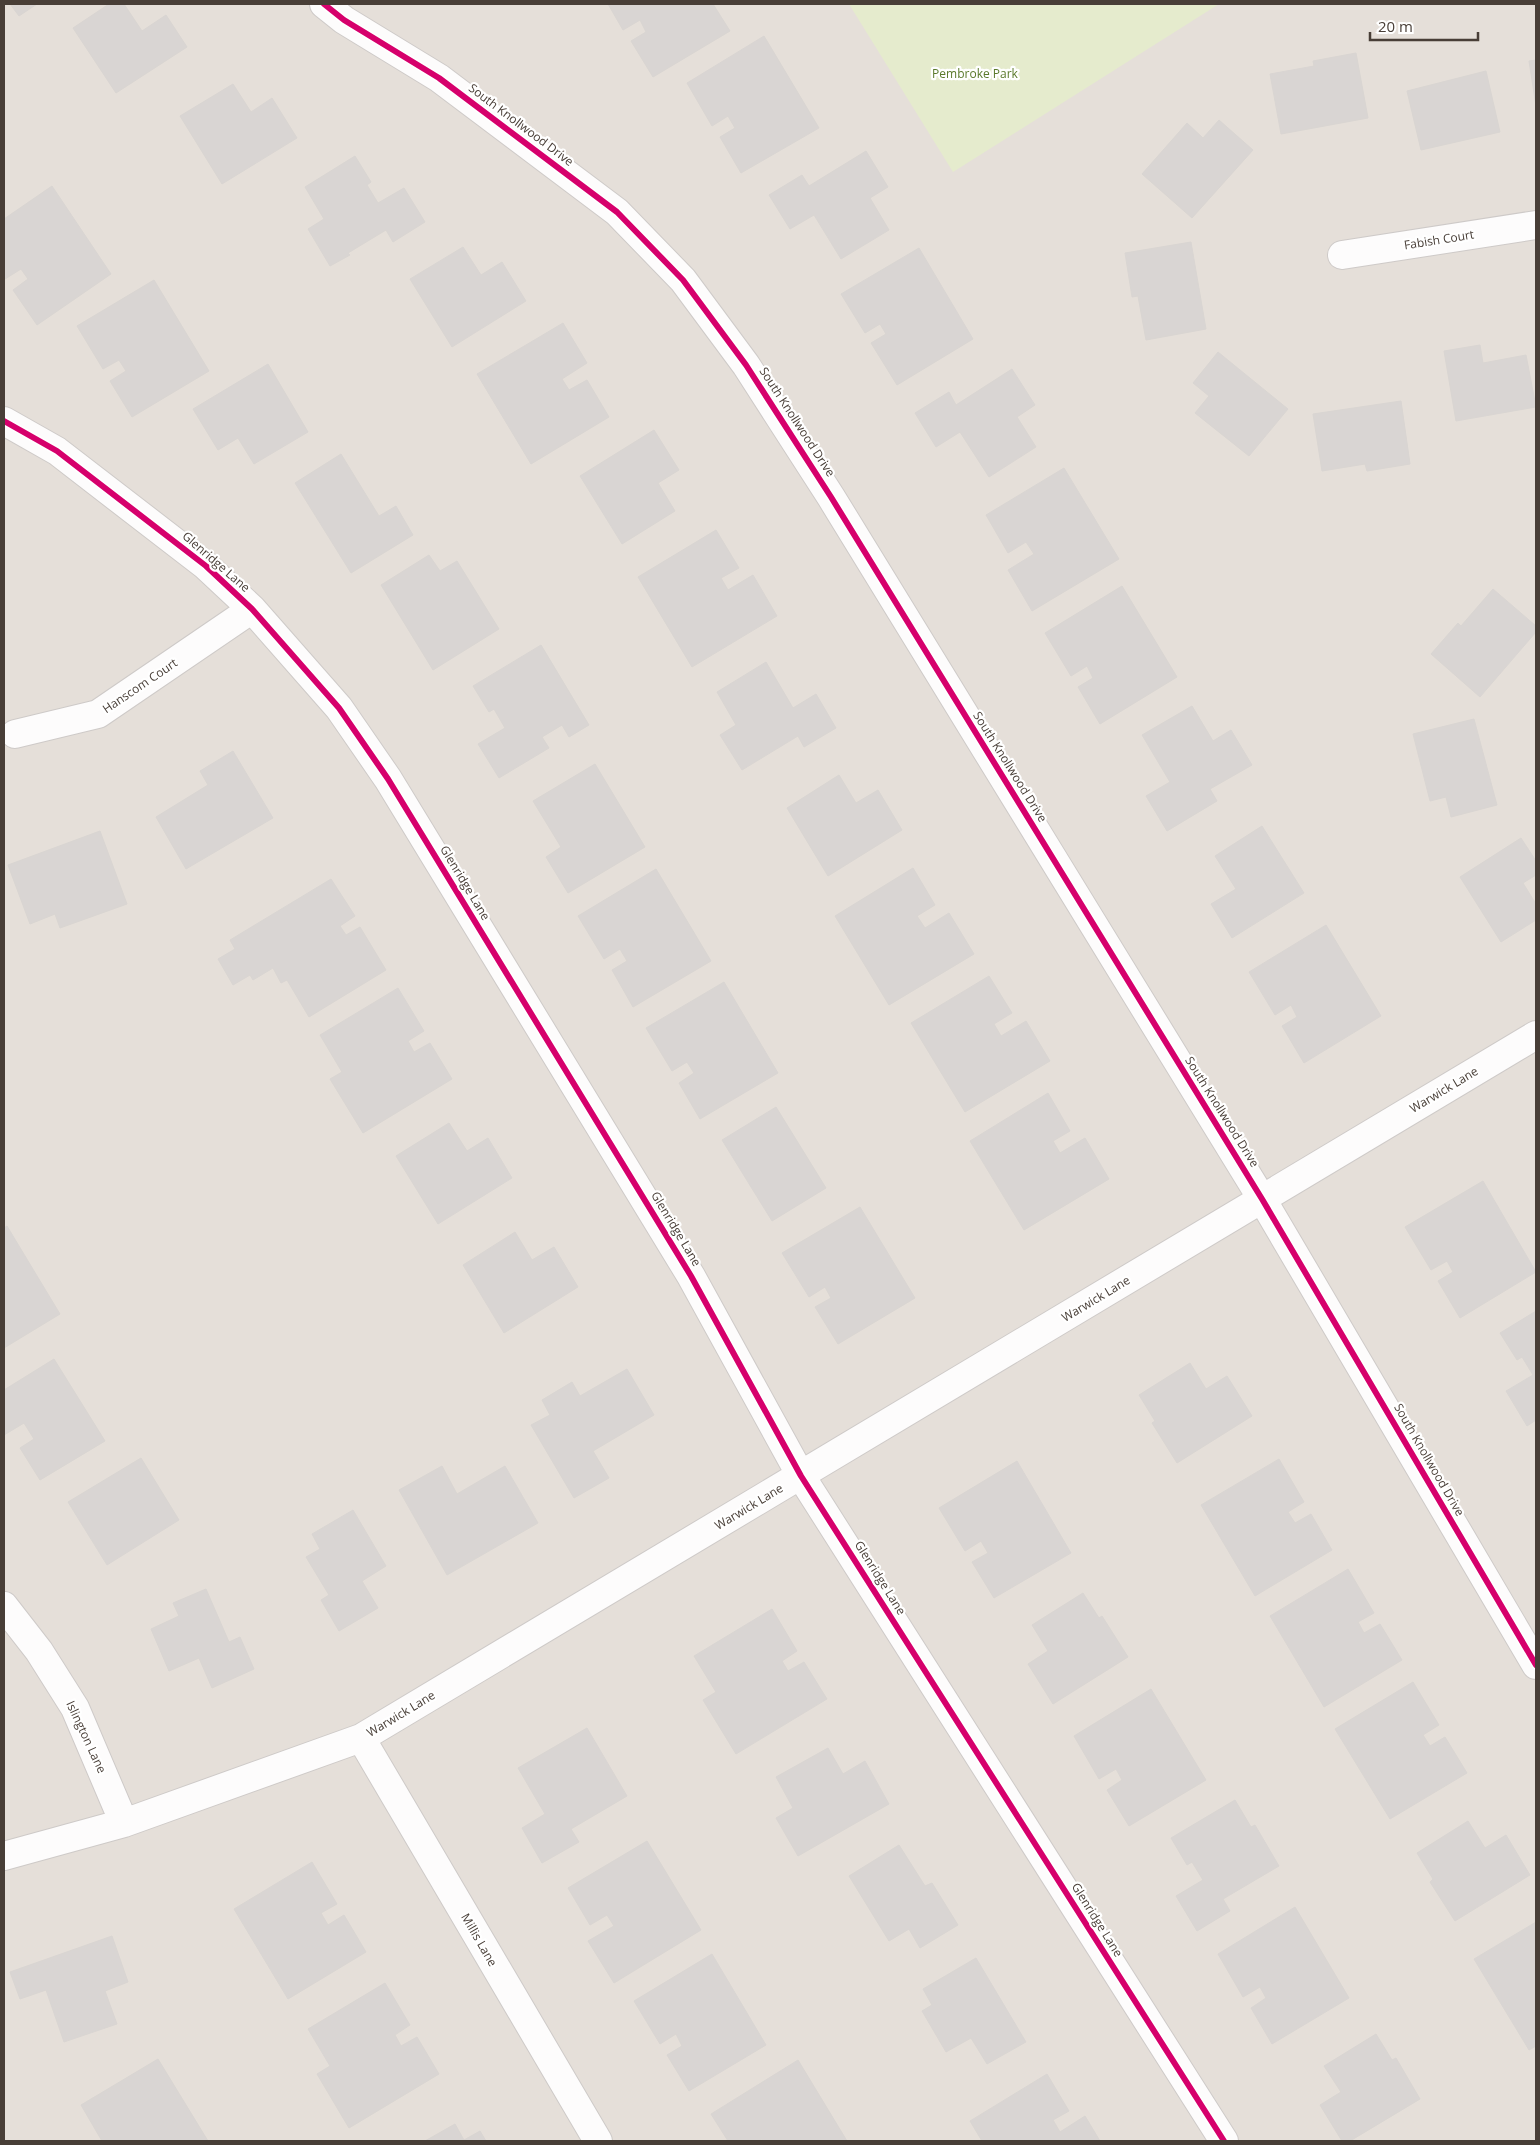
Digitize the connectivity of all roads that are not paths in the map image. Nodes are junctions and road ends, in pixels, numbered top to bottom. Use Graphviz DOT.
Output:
graph roads {
  1 [pos="324,4"];
  2 [pos="1536,225"];
  3 [pos="1342,255"];
  4 [pos="4,421"];
  5 [pos="252,609"];
  6 [pos="15,734"];
  7 [pos="1536,1035"];
  8 [pos="1262,1199"];
  9 [pos="801,1476"];
  10 [pos="4,1606"];
  11 [pos="1536,1666"];
  12 [pos="361,1738"];
  13 [pos="124,1823"];
  14 [pos="4,1856"];
  15 [pos="598,2141"];
  16 [pos="1224,2141"];
  1 -- 8 [label="street, South Knollwood Drive"];
  2 -- 3 [label="street, Fabish Court"];
  4 -- 5 [label="street, Glenridge Lane"];
  5 -- 6 [label="street, Hanscom Court"];
  5 -- 9 [label="street, Glenridge Lane"];
  7 -- 8 [label="street, Warwick Lane"];
  8 -- 9 [label="street, Warwick Lane"];
  8 -- 11 [label="street, South Knollwood Drive"];
  9 -- 12 [label="street, Warwick Lane"];
  9 -- 16 [label="street, Glenridge Lane"];
  10 -- 13 [label="street, Islington Lane"];
  12 -- 13 [label="street, Warwick Lane"];
  12 -- 15 [label="street, Millis Lane"];
  13 -- 14 [label="street, Warwick Lane"];
}
